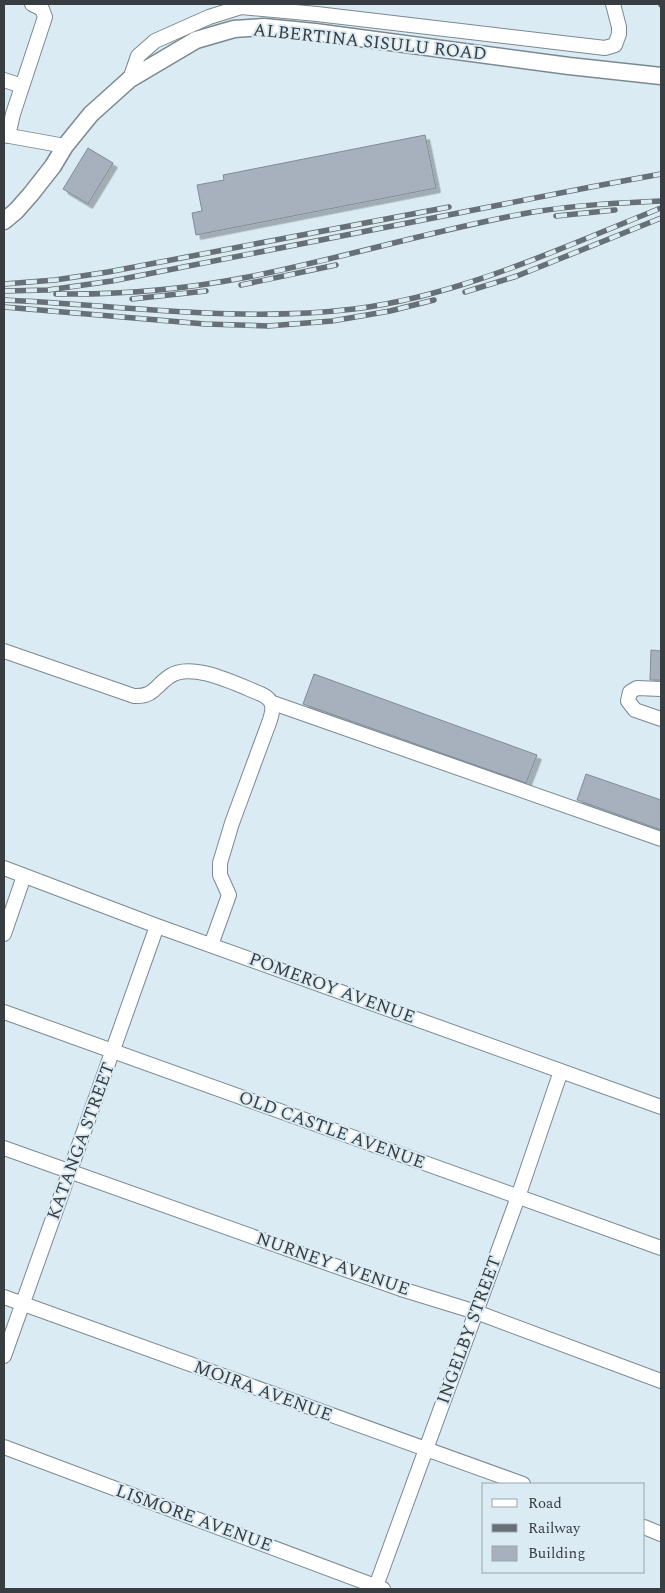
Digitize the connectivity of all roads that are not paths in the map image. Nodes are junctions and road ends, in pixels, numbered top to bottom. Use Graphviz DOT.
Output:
graph roads {
  1 [pos="32,4"];
  2 [pos="613,4"];
  3 [pos="318,9"];
  4 [pos="315,32"];
  5 [pos="569,66"];
  6 [pos="661,66"];
  7 [pos="661,76"];
  8 [pos="130,79"];
  9 [pos="4,80"];
  10 [pos="22,86"];
  11 [pos="6,135"];
  12 [pos="64,146"];
  13 [pos="4,221"];
  14 [pos="4,651"];
  15 [pos="661,689"];
  16 [pos="273,703"];
  17 [pos="661,720"];
  18 [pos="661,839"];
  19 [pos="4,868"];
  20 [pos="24,876"];
  21 [pos="157,926"];
  22 [pos="4,934"];
  23 [pos="211,945"];
  24 [pos="4,1012"];
  25 [pos="114,1051"];
  26 [pos="561,1071"];
  27 [pos="661,1107"];
  28 [pos="4,1148"];
  29 [pos="69,1172"];
  30 [pos="518,1197"];
  31 [pos="661,1248"];
  32 [pos="4,1297"];
  33 [pos="22,1304"];
  34 [pos="476,1312"];
  35 [pos="4,1356"];
  36 [pos="661,1381"];
  37 [pos="4,1447"];
  38 [pos="426,1450"];
  39 [pos="520,1483"];
  40 [pos="645,1527"];
  41 [pos="661,1534"];
  42 [pos="379,1588"];
  1 -- 10 [label="street"];
  2 -- 3 [label="street"];
  3 -- 4 [label="street"];
  3 -- 8 [label="street"];
  4 -- 5 [label="main road, ALBERTINA SISULU ROAD"];
  4 -- 8 [label="main road, ALBERTINA SISULU ROAD"];
  5 -- 6 [label="main road"];
  5 -- 7 [label="main road, ALBERTINA SISULU ROAD"];
  8 -- 12 [label="main road, ALBERTINA SISULU ROAD"];
  9 -- 10 [label="street"];
  10 -- 11 [label="street"];
  11 -- 12 [label="street"];
  12 -- 13 [label="main road, ALBERTINA SISULU ROAD"];
  14 -- 16 [label="street"];
  15 -- 17 [label="street"];
  16 -- 18 [label="street"];
  16 -- 23 [label="street"];
  19 -- 20 [label="street, POMEROY AVENUE"];
  20 -- 21 [label="street, POMEROY AVENUE"];
  20 -- 22 [label="street"];
  21 -- 23 [label="street, POMEROY AVENUE"];
  21 -- 25 [label="street, KATANGA STREET"];
  23 -- 26 [label="street, POMEROY AVENUE"];
  24 -- 25 [label="street, OLD CASTLE AVENUE"];
  25 -- 29 [label="street, KATANGA STREET"];
  25 -- 30 [label="street, OLD CASTLE AVENUE"];
  26 -- 27 [label="street, POMEROY AVENUE"];
  26 -- 30 [label="street, INGELBY STREET"];
  28 -- 29 [label="street, NURNEY AVENUE"];
  29 -- 33 [label="street, KATANGA STREET"];
  29 -- 34 [label="street, NURNEY AVENUE"];
  30 -- 31 [label="street, OLD CASTLE AVENUE"];
  30 -- 34 [label="street, INGELBY STREET"];
  32 -- 33 [label="street, MOIRA AVENUE"];
  33 -- 35 [label="street, KATANGA STREET"];
  33 -- 38 [label="street, MOIRA AVENUE"];
  34 -- 36 [label="street, NURNEY AVENUE"];
  34 -- 38 [label="street, INGELBY STREET"];
  37 -- 42 [label="street, LISMORE AVENUE"];
  38 -- 39 [label="street, MOIRA AVENUE"];
  38 -- 42 [label="street, INGELBY STREET"];
  40 -- 41 [label="street"];
}
